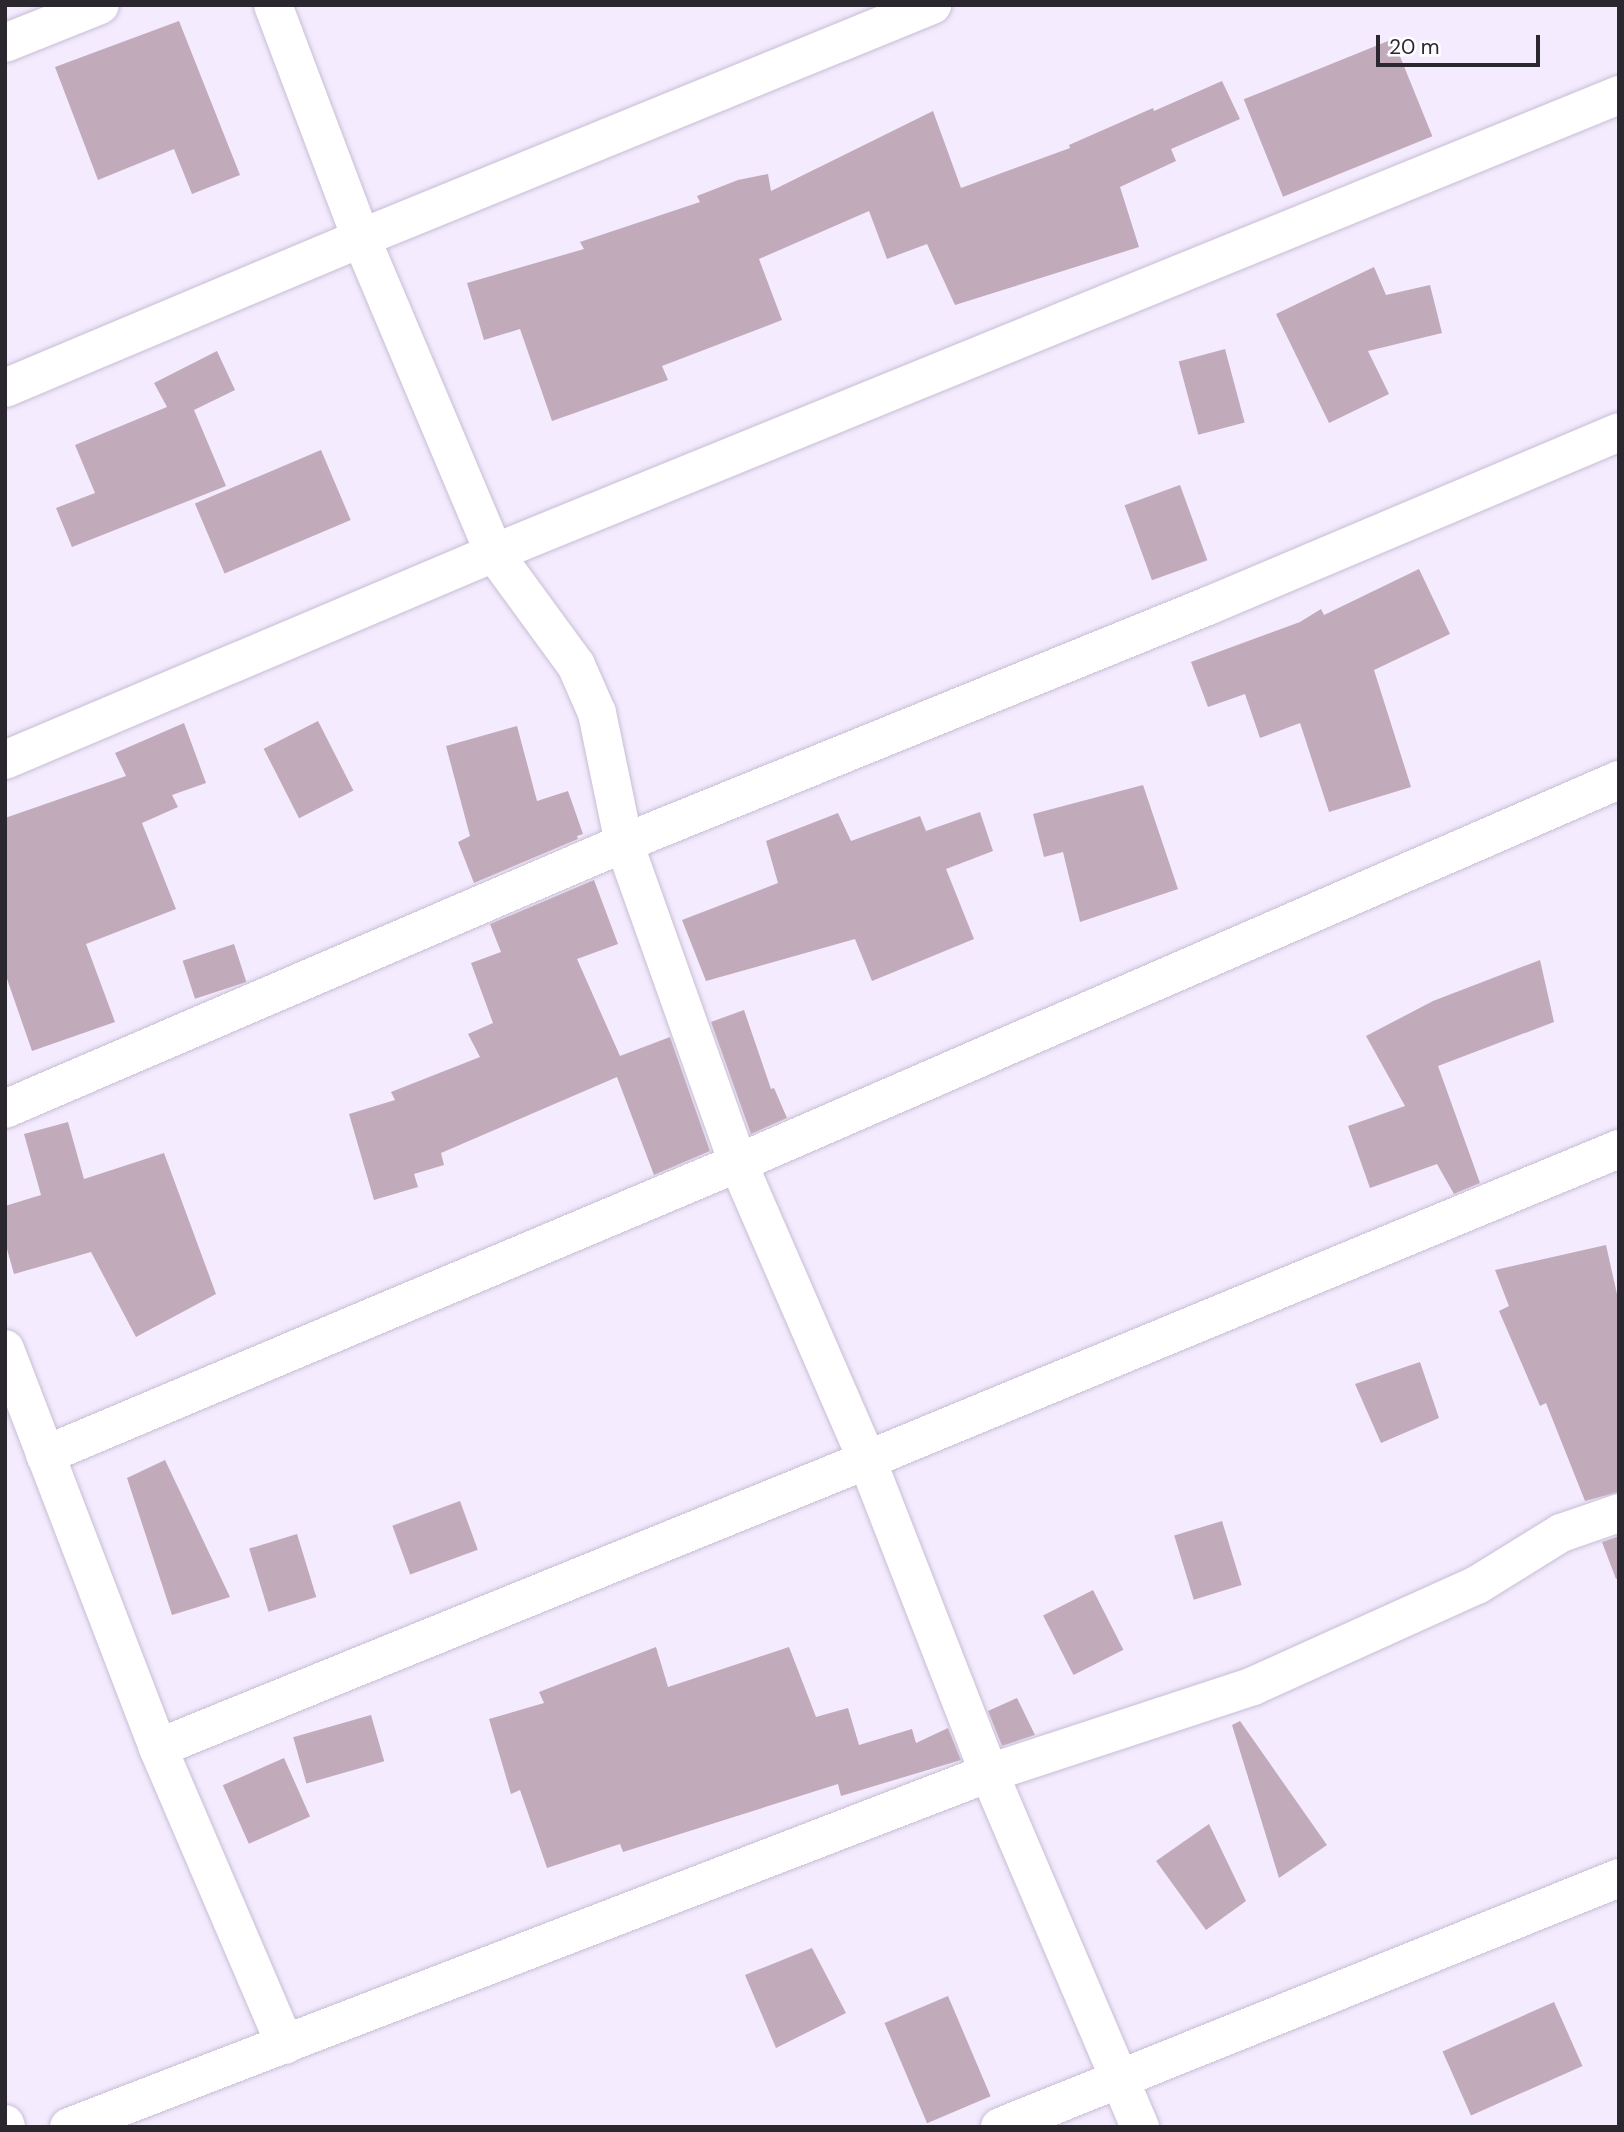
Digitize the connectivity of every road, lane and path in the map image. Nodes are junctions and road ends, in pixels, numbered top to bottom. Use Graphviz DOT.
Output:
graph roads {
  1 [pos="100,5"];
  2 [pos="274,5"];
  3 [pos="932,5"];
  4 [pos="5,43"];
  5 [pos="1619,95"];
  6 [pos="361,238"];
  7 [pos="5,388"];
  8 [pos="1619,432"];
  9 [pos="494,553"];
  10 [pos="5,761"];
  11 [pos="1619,780"];
  12 [pos="624,844"];
  13 [pos="5,1109"];
  14 [pos="1619,1149"];
  15 [pos="738,1163"];
  16 [pos="5,1349"];
  17 [pos="45,1455"];
  18 [pos="867,1460"];
  19 [pos="1619,1513"];
  20 [pos="158,1748"];
  21 [pos="989,1773"];
  22 [pos="1619,1878"];
  23 [pos="285,2045"];
  24 [pos="1120,2079"];
  25 [pos="69,2127"];
  26 [pos="1000,2127"];
  27 [pos="1140,2127"];
  1 -- 4 [label="street"];
  2 -- 6 [label="street"];
  3 -- 6 [label="street"];
  5 -- 9 [label="street"];
  6 -- 7 [label="street"];
  6 -- 9 [label="street"];
  8 -- 12 [label="street"];
  9 -- 10 [label="street"];
  9 -- 12 [label="street"];
  11 -- 15 [label="street"];
  12 -- 13 [label="street"];
  12 -- 15 [label="street"];
  14 -- 18 [label="street"];
  15 -- 17 [label="street"];
  15 -- 18 [label="street"];
  16 -- 17 [label="street"];
  17 -- 20 [label="street"];
  18 -- 20 [label="street"];
  18 -- 21 [label="street"];
  19 -- 21 [label="street"];
  20 -- 23 [label="street"];
  21 -- 23 [label="street"];
  21 -- 24 [label="street"];
  22 -- 24 [label="street"];
  23 -- 25 [label="street"];
  24 -- 26 [label="street"];
  24 -- 27 [label="street"];
}
